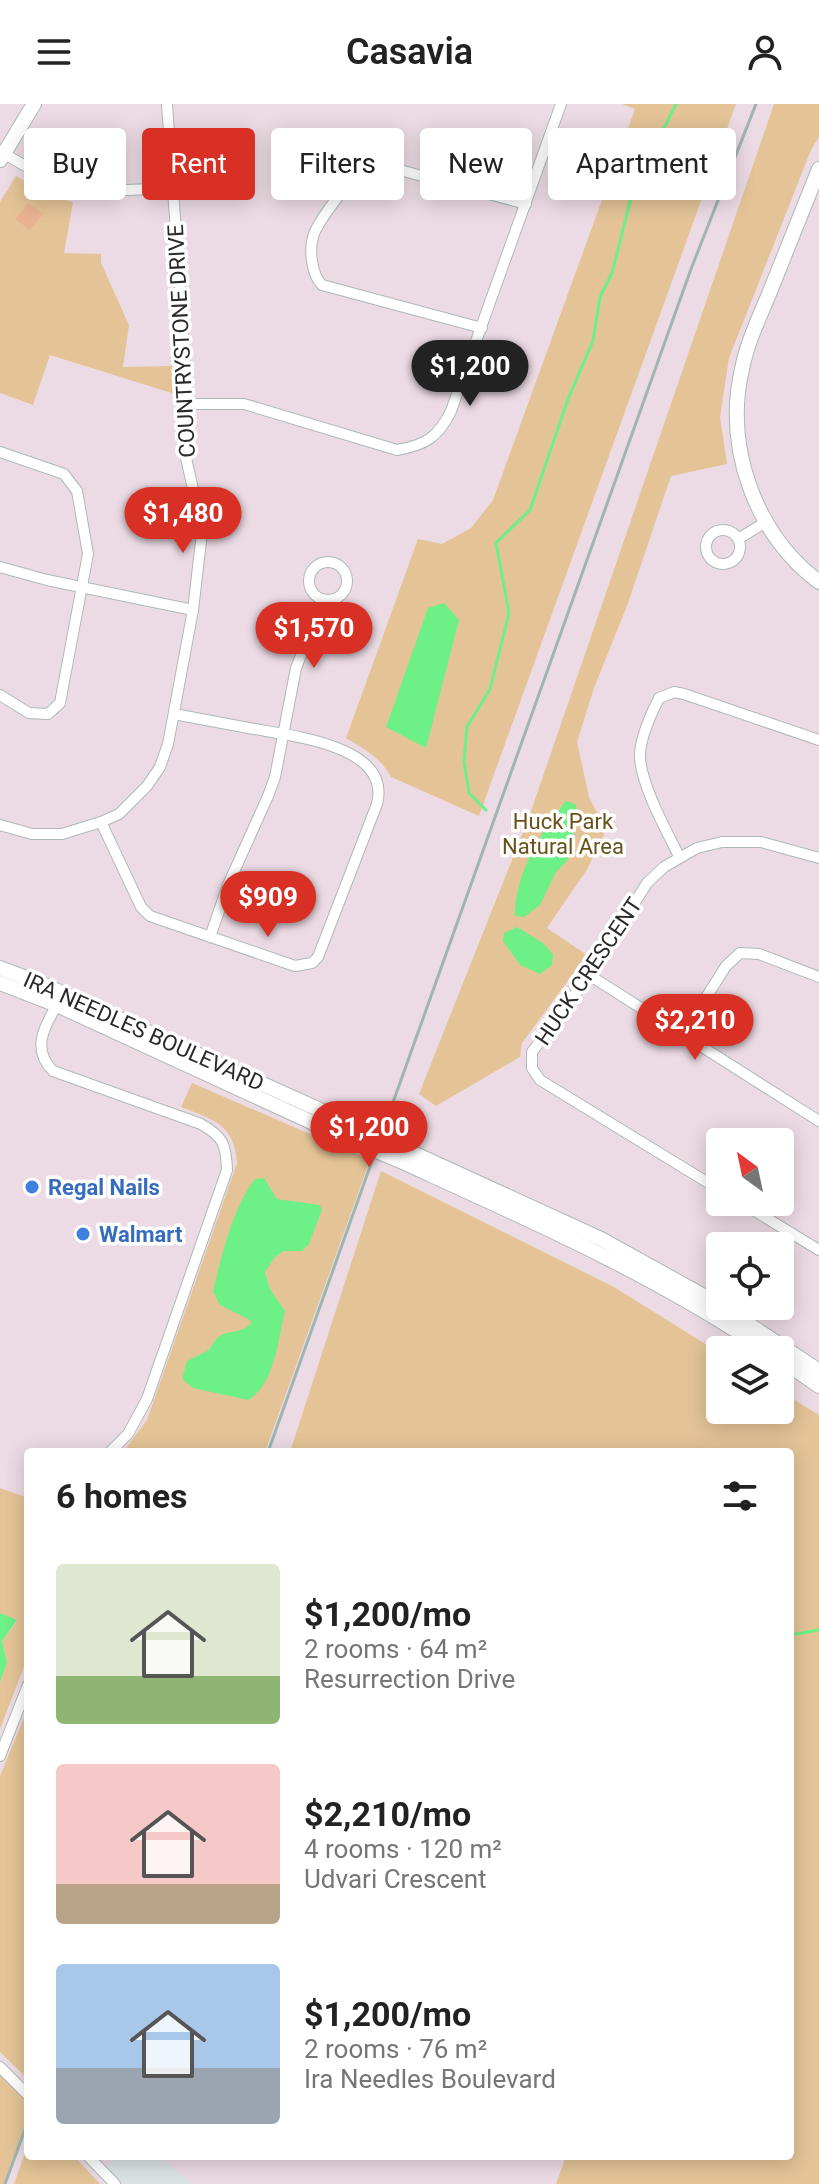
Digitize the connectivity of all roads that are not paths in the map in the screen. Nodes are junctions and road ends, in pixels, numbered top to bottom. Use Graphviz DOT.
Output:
graph roads {
  1 [pos="34,104"];
  2 [pos="167,104"];
  3 [pos="561,104"];
  4 [pos="168,128"];
  5 [pos="1,155"];
  6 [pos="819,169"];
  7 [pos="142,190"];
  8 [pos="173,200"];
  9 [pos="526,204"];
  10 [pos="482,328"];
  11 [pos="188,404"];
  12 [pos="0,452"];
  13 [pos="766,522"];
  14 [pos="738,539"];
  15 [pos="0,567"];
  16 [pos="819,582"];
  17 [pos="83,587"];
  18 [pos="323,600"];
  19 [pos="193,610"];
  20 [pos="0,695"];
  21 [pos="174,714"];
  22 [pos="284,734"];
  23 [pos="819,740"];
  24 [pos="101,822"];
  25 [pos="0,825"];
  26 [pos="679,856"];
  27 [pos="819,858"];
  28 [pos="210,937"];
  29 [pos="0,968"];
  30 [pos="589,975"];
  31 [pos="819,977"];
  32 [pos="0,983"];
  33 [pos="57,1005"];
  34 [pos="683,1034"];
  35 [pos="819,1121"];
  36 [pos="359,1136"];
  37 [pos="398,1153"];
  38 [pos="706,1181"];
  39 [pos="763,1216"];
  40 [pos="819,1250"];
  41 [pos="706,1298"];
  42 [pos="741,1320"];
  43 [pos="745,1336"];
  44 [pos="794,1369"];
  45 [pos="819,1371"];
  46 [pos="819,1386"];
  47 [pos="114,1448"];
  48 [pos="24,1695"];
  49 [pos="0,1756"];
  50 [pos="0,2067"];
  51 [pos="24,2091"];
  52 [pos="92,2160"];
  53 [pos="115,2184"];
  1 -- 5 [label="main road"];
  2 -- 4 [label="street, COUNTRYSTONE DRIVE"];
  3 -- 9 [label="street"];
  5 -- 7 [label="street"];
  6 -- 13 [label="main road"];
  8 -- 11 [label="street, COUNTRYSTONE DRIVE"];
  9 -- 10 [label="street"];
  9 -- 10 [label="street"];
  10 -- 11 [label="street"];
  11 -- 19 [label="street, COUNTRYSTONE DRIVE"];
  12 -- 17 [label="street"];
  13 -- 14 [label="street"];
  13 -- 16 [label="main road"];
  15 -- 17 [label="street"];
  17 -- 19 [label="street"];
  17 -- 20 [label="street"];
  18 -- 22 [label="street"];
  19 -- 21 [label="street, COUNTRYSTONE DRIVE"];
  21 -- 22 [label="street"];
  21 -- 24 [label="street, COUNTRYSTONE DRIVE"];
  22 -- 28 [label="street"];
  22 -- 28 [label="street"];
  23 -- 26 [label="street"];
  24 -- 25 [label="street, COUNTRYSTONE DRIVE"];
  24 -- 28 [label="street"];
  26 -- 27 [label="street, HUCK CRESCENT"];
  26 -- 30 [label="street, HUCK CRESCENT"];
  29 -- 36 [label="main road, IRA NEEDLES BOULEVARD"];
  30 -- 34 [label="street"];
  30 -- 38 [label="street, HUCK CRESCENT"];
  31 -- 34 [label="street"];
  32 -- 33 [label="main road, IRA NEEDLES BOULEVARD"];
  33 -- 36 [label="main road, IRA NEEDLES BOULEVARD"];
  33 -- 47 [label="street"];
  34 -- 35 [label="street"];
  36 -- 37 [label="main road, IRA NEEDLES BOULEVARD, bridge"];
  37 -- 41 [label="main road, IRA NEEDLES BOULEVARD"];
  37 -- 43 [label="main road, IRA NEEDLES BOULEVARD"];
  39 -- 40 [label="street"];
  42 -- 45 [label="main road, IRA NEEDLES BOULEVARD"];
  44 -- 46 [label="main road"];
  48 -- 49 [label="street"];
  50 -- 51 [label="street"];
  52 -- 53 [label="street"];
}
